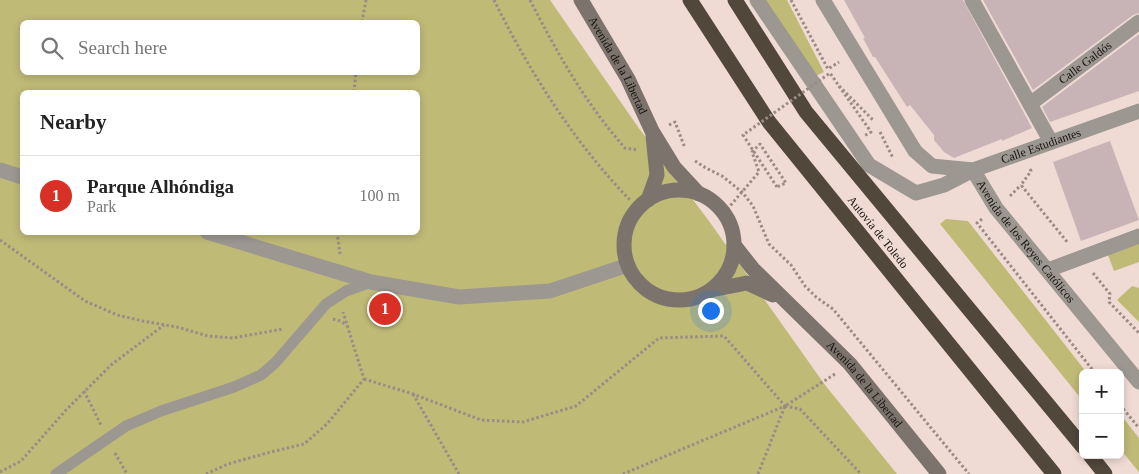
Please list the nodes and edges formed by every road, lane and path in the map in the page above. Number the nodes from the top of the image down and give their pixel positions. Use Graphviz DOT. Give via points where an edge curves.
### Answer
graph roads {
  1 [pos="366,0"];
  2 [pos="494,0"];
  3 [pos="530,0"];
  4 [pos="581,0"];
  5 [pos="690,0"];
  6 [pos="735,0"];
  7 [pos="758,0"];
  8 [pos="791,0"];
  9 [pos="823,0"];
  10 [pos="972,0"];
  11 [pos="362,20"];
  12 [pos="1139,22"];
  13 [pos="855,52"];
  14 [pos="356,75"];
  15 [pos="839,85"];
  16 [pos="354,90"];
  17 [pos="1030,104"];
  18 [pos="1139,111"];
  19 [pos="874,121"];
  20 [pos="878,129"];
  21 [pos="652,131"];
  22 [pos="864,136"];
  23 [pos="1051,142"];
  24 [pos="915,151"];
  25 [pos="687,152"];
  26 [pos="691,156"];
  27 [pos="0,170"];
  28 [pos="972,170"];
  29 [pos="20,176"];
  30 [pos="742,192"];
  31 [pos="699,194"];
  32 [pos="643,204"];
  33 [pos="996,208"];
  34 [pos="724,213"];
  35 [pos="217,235"];
  36 [pos="1139,236"];
  37 [pos="0,240"];
  38 [pos="734,245"];
  39 [pos="628,265"];
  40 [pos="1048,270"];
  41 [pos="371,282"];
  42 [pos="711,290"];
  43 [pos="346,291"];
  44 [pos="784,300"];
  45 [pos="308,324"];
  46 [pos="164,325"];
  47 [pos="850,364"];
  48 [pos="1092,369"];
  49 [pos="364,379"];
  50 [pos="1139,382"];
  51 [pos="413,394"];
  52 [pos="785,406"];
  53 [pos="1124,410"];
  54 [pos="1139,428"];
  55 [pos="1079,442"];
  56 [pos="1093,459"];
  57 [pos="0,472"];
  58 [pos="56,474"];
  59 [pos="206,474"];
  60 [pos="459,474"];
  61 [pos="623,474"];
  62 [pos="758,474"];
  63 [pos="860,474"];
  64 [pos="939,474"];
  65 [pos="969,474"];
  66 [pos="1054,474"];
  67 [pos="1105,474"];
  1 -- 11 [label="path"];
  2 -- 32 [label="path" via="539,83 605,175"];
  3 -- 21 [label="path" via="571,76 606,127 625,148 641,149 639,136"];
  4 -- 21 [label="street, Avenida de la Libertad" via="628,80"];
  5 -- 66 [label="highway, Autovía de Toledo" via="769,122"];
  6 -- 55 [label="highway, Autovía de Toledo" via="806,112"];
  7 -- 28 [label="street, Calle Estudiantes" via="869,165 916,193 944,185"];
  8 -- 13 [label="path" via="828,69"];
  9 -- 13 [label="street, Avenida de los Reyes Católicos"];
  10 -- 17 [label="street"];
  12 -- 17 [label="street, Calle Galdós"];
  13 -- 24 [label="street, Avenida de los Reyes Católicos"];
  14 -- 16 [label="path"];
  15 -- 19 [label="path"];
  17 -- 23 [label="street"];
  18 -- 23 [label="street, Calle Estudiantes"];
  20 -- 24 [label="path" via="894,160"];
  21 -- 25 [label="path" via="675,122"];
  21 -- 31 [label="street, Avenida de la Libertad" via="674,167"];
  21 -- 32 [label="street, Avenida de la Libertad" via="657,175"];
  22 -- 30 [label="path, bridge" via="870,132 830,74 744,135 748,143 753,150 777,187 786,183 760,144 756,148 752,152 759,172"];
  23 -- 28 [label="street, Calle Estudiantes"];
  24 -- 28 [label="street, Avenida de los Reyes Católicos" via="932,166"];
  26 -- 30 [label="path"];
  27 -- 29 [label="street"];
  28 -- 33 [label="street, Avenida de los Reyes Católicos"];
  30 -- 34 [label="path"];
  30 -- 65 [label="path" via="753,206 770,244 792,265 805,286 833,309"];
  31 -- 32 [label="street" via="682,190 664,192"];
  31 -- 34 [label="street"];
  32 -- 39 [label="street" via="626,229 624,247"];
  33 -- 40 [label="street, Avenida de los Reyes Católicos"];
  33 -- 48 [label="path" via="977,222"];
  34 -- 38 [label="street" via="732,228"];
  35 -- 41 [label="street"];
  36 -- 40 [label="street"];
  37 -- 46 [label="path" via="85,301 117,315"];
  38 -- 42 [label="street" via="732,262"];
  38 -- 44 [label="street, Avenida de la Libertad"];
  39 -- 41 [label="street" via="550,290 459,297"];
  39 -- 42 [label="street" via="636,280 663,298 696,298"];
  40 -- 50 [label="street, Avenida de los Reyes Católicos"];
  41 -- 43 [label="lane"];
  42 -- 44 [label="street, Avenida de la Libertad" via="748,283"];
  43 -- 45 [label="lane" via="326,304"];
  43 -- 49 [label="path" via="343,314"];
  44 -- 47 [label="street, Avenida de la Libertad"];
  45 -- 46 [label="path" via="233,338 208,336"];
  45 -- 58 [label="lane" via="261,376 161,410 126,426"];
  46 -- 57 [label="path" via="111,365 21,461"];
  47 -- 52 [label="path"];
  47 -- 64 [label="street, Avenida de la Libertad"];
  49 -- 51 [label="path"];
  49 -- 59 [label="path" via="327,424 304,444 228,464"];
  51 -- 52 [label="path" via="481,420 523,422 576,406 659,338 724,336"];
  51 -- 60 [label="path"];
  52 -- 61 [label="path"];
  52 -- 62 [label="path"];
  52 -- 63 [label="path" via="800,409"];
  53 -- 54 [label="path"];
  56 -- 67 [label="highway"];
}
